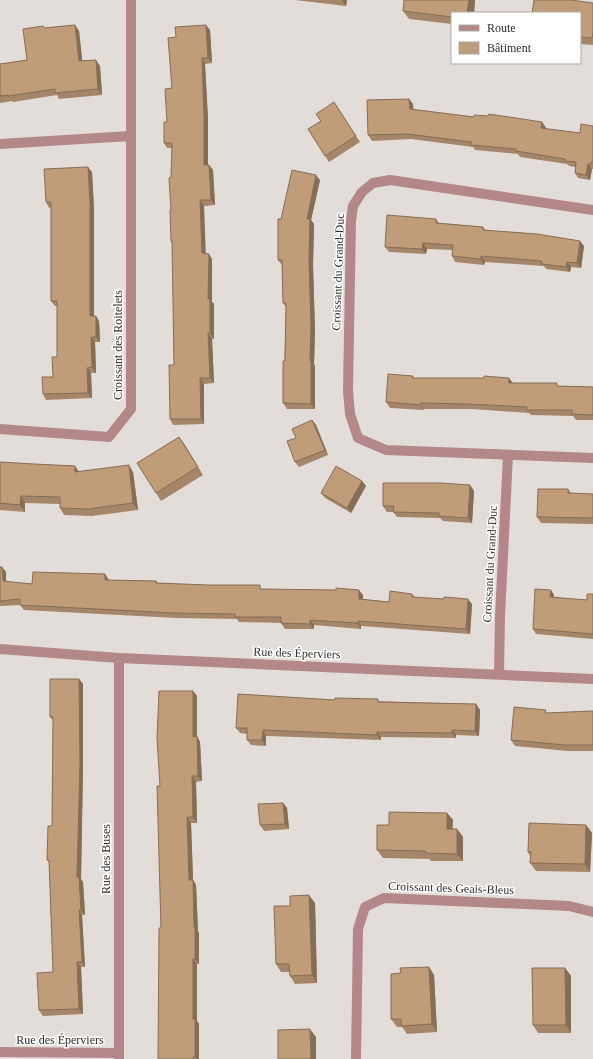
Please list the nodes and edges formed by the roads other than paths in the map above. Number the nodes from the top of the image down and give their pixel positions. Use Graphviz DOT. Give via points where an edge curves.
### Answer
graph roads {
  1 [pos="131,0"];
  2 [pos="130,136"];
  3 [pos="0,144"];
  4 [pos="593,210"];
  5 [pos="0,429"];
  6 [pos="508,455"];
  7 [pos="593,458"];
  8 [pos="0,649"];
  9 [pos="119,658"];
  10 [pos="499,674"];
  11 [pos="593,679"];
  12 [pos="593,912"];
  13 [pos="0,1052"];
  14 [pos="119,1056"];
  15 [pos="356,1059"];
  1 -- 2 [label="street, Croissant des Roitelets"];
  2 -- 3 [label="street"];
  2 -- 5 [label="street, Croissant des Roitelets" via="131,409 109,437"];
  4 -- 6 [label="street, Croissant du Grand-Duc" via="390,180 373,183 362,192 353,206 348,390 350,414 358,438 386,450"];
  6 -- 7 [label="street, Croissant du Grand-Duc"];
  6 -- 10 [label="street, Croissant du Grand-Duc"];
  8 -- 9 [label="street, Rue des Éperviers"];
  9 -- 10 [label="street, Rue des Éperviers"];
  9 -- 14 [label="street, Rue des Buses"];
  10 -- 11 [label="street, Rue des Éperviers"];
  12 -- 15 [label="street, Croissant des Geais-Bleus" via="569,906 384,898 365,908 358,929"];
  13 -- 14 [label="street, Rue des Éperviers"];
}
